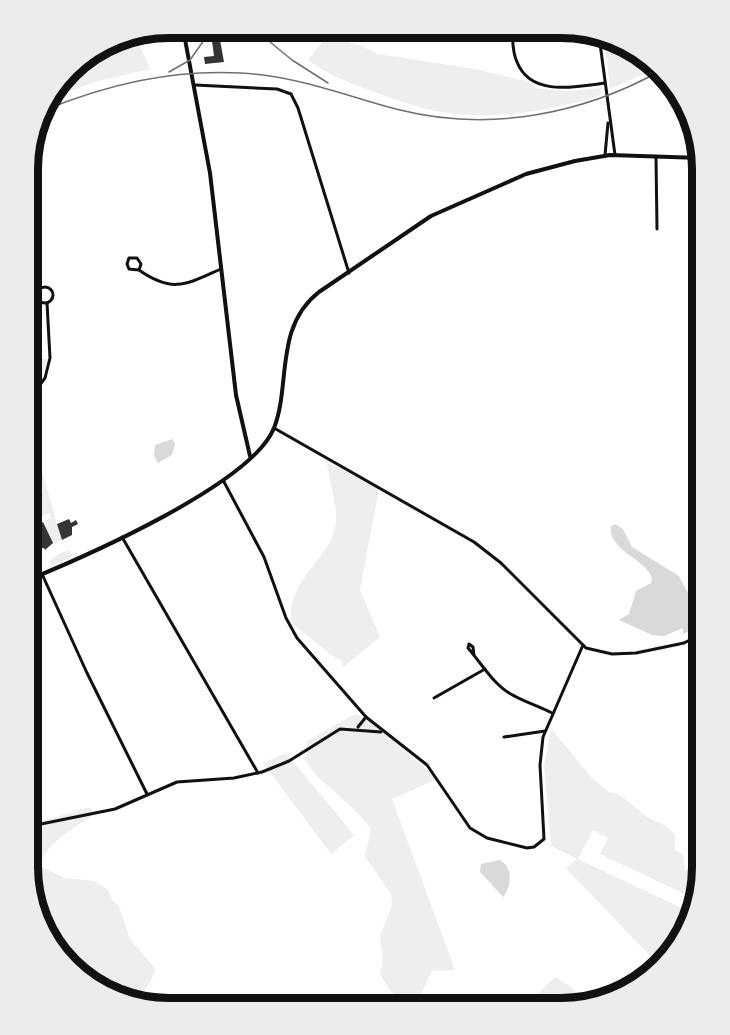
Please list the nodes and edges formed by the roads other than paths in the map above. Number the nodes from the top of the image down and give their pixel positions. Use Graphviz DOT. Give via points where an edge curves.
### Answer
graph roads {
  1 [pos="185,38"];
  2 [pos="349,38"];
  3 [pos="372,38"];
  4 [pos="512,38"];
  5 [pos="600,43"];
  6 [pos="605,83"];
  7 [pos="195,85"];
  8 [pos="609,118"];
  9 [pos="615,155"];
  10 [pos="605,156"];
  11 [pos="656,157"];
  12 [pos="692,158"];
  13 [pos="657,229"];
  14 [pos="221,269"];
  15 [pos="140,270"];
  16 [pos="349,273"];
  17 [pos="38,290"];
  18 [pos="38,299"];
  19 [pos="46,303"];
  20 [pos="38,387"];
  21 [pos="274,428"];
  22 [pos="250,457"];
  23 [pos="223,480"];
  24 [pos="122,537"];
  25 [pos="42,574"];
  26 [pos="38,576"];
  27 [pos="692,639"];
  28 [pos="583,645"];
  29 [pos="474,655"];
  30 [pos="485,669"];
  31 [pos="434,698"];
  32 [pos="552,713"];
  33 [pos="366,717"];
  34 [pos="357,728"];
  35 [pos="545,730"];
  36 [pos="383,732"];
  37 [pos="504,737"];
  38 [pos="258,773"];
  39 [pos="147,794"];
  40 [pos="38,825"];
  1 -- 7 [label="main road"];
  2 -- 3 [label="street"];
  4 -- 6 [label="street" via="516,62 533,82 561,87"];
  5 -- 6 [label="street"];
  6 -- 8 [label="street"];
  7 -- 14 [label="main road"];
  7 -- 16 [label="street" via="287,92 298,108"];
  8 -- 9 [label="street"];
  8 -- 10 [label="street"];
  9 -- 10 [label="main road"];
  9 -- 11 [label="main road"];
  10 -- 16 [label="main road" via="526,174 448,207"];
  11 -- 12 [label="main road"];
  11 -- 13 [label="street"];
  14 -- 15 [label="street" via="181,286 157,281"];
  14 -- 22 [label="main road" via="236,394"];
  15 -- 15 [label="street" via="140,260 129,258 129,269"];
  16 -- 21 [label="main road" via="315,295 299,317 287,350"];
  17 -- 19 [label="street" via="43,287 53,293 53,299"];
  18 -- 19 [label="street"];
  19 -- 20 [label="street" via="50,358 45,378"];
  21 -- 22 [label="main road"];
  21 -- 28 [label="street" via="482,548"];
  22 -- 23 [label="main road"];
  23 -- 24 [label="main road"];
  23 -- 33 [label="street" via="264,557 291,630"];
  24 -- 25 [label="main road"];
  24 -- 38 [label="street"];
  25 -- 26 [label="main road"];
  25 -- 39 [label="street"];
  27 -- 28 [label="street" via="636,653 603,653"];
  28 -- 32 [label="street"];
  29 -- 30 [label="street"];
  30 -- 31 [label="street"];
  30 -- 32 [label="street" via="508,693"];
  32 -- 35 [label="street"];
  33 -- 34 [label="street"];
  33 -- 36 [label="street"];
  34 -- 36 [label="street"];
  34 -- 38 [label="street" via="337,730 289,761"];
  35 -- 36 [label="street" via="540,757 544,839 527,848 474,831 427,765"];
  35 -- 37 [label="street"];
  38 -- 39 [label="street" via="181,781"];
  39 -- 40 [label="street" via="114,809"];
}
